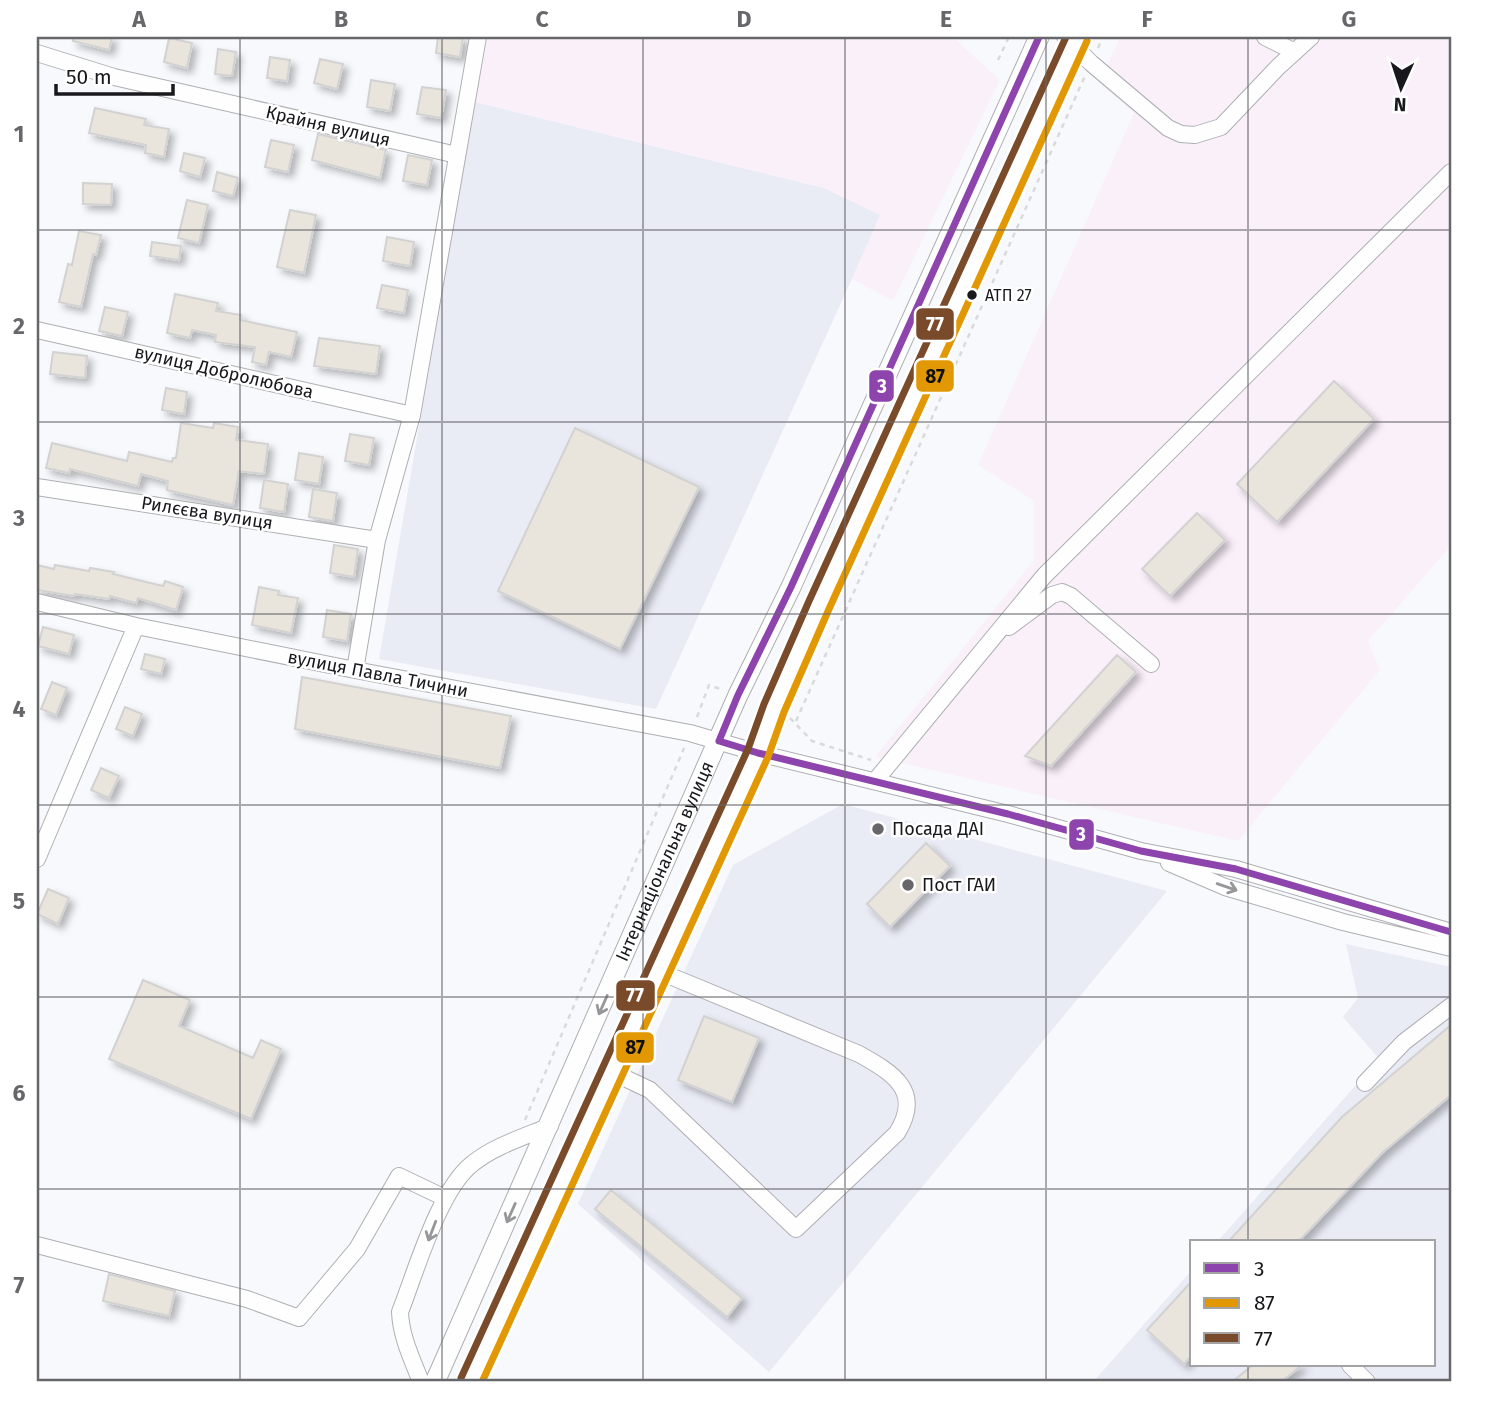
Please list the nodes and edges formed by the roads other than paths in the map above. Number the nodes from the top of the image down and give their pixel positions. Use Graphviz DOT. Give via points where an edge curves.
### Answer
graph roads {
  1 [pos="478,37"];
  2 [pos="1039,37"];
  3 [pos="1265,37"];
  4 [pos="1311,37"];
  5 [pos="1076,39"];
  6 [pos="1295,52"];
  7 [pos="37,53"];
  8 [pos="457,155"];
  9 [pos="1451,172"];
  10 [pos="37,330"];
  11 [pos="412,415"];
  12 [pos="37,487"];
  13 [pos="377,540"];
  14 [pos="37,602"];
  15 [pos="136,626"];
  16 [pos="984,646"];
  17 [pos="1151,664"];
  18 [pos="355,670"];
  19 [pos="719,741"];
  20 [pos="758,754"];
  21 [pos="875,781"];
  22 [pos="1141,851"];
  23 [pos="37,859"];
  24 [pos="1449,927"];
  25 [pos="1451,948"];
  26 [pos="658,971"];
  27 [pos="1451,1006"];
  28 [pos="612,1072"];
  29 [pos="1365,1083"];
  30 [pos="550,1126"];
  31 [pos="445,1198"];
  32 [pos="37,1245"];
  33 [pos="1351,1366"];
  34 [pos="421,1382"];
  35 [pos="435,1382"];
  36 [pos="471,1382"];
  37 [pos="1367,1382"];
  1 -- 8 [label="street"];
  2 -- 19 [label="main road, Інтернаціональна вулиця"];
  3 -- 6 [label="street"];
  4 -- 6 [label="street"];
  5 -- 6 [label="street" via="1091,63 1168,128 1195,135 1221,127"];
  5 -- 20 [label="main road, Інтернаціональна вулиця" via="774,708"];
  7 -- 8 [label="street, Крайня вулиця" via="114,77"];
  8 -- 11 [label="street"];
  9 -- 16 [label="street" via="1044,576"];
  10 -- 11 [label="street, вулиця Добролюбова"];
  11 -- 13 [label="street"];
  12 -- 13 [label="street, Рилєєва вулиця"];
  13 -- 18 [label="street"];
  14 -- 15 [label="street, вулиця Павла Тичини"];
  15 -- 18 [label="street, вулиця Павла Тичини"];
  15 -- 23 [label="street"];
  16 -- 17 [label="street" via="1062,592"];
  16 -- 21 [label="street"];
  18 -- 19 [label="street, вулиця Павла Тичини"];
  19 -- 20 [label="street, вулиця Павла Тичини"];
  19 -- 30 [label="main road, Інтернаціональна вулиця, one-way"];
  20 -- 21 [label="street, вулиця Павла Тичини"];
  20 -- 26 [label="main road, Інтернаціональна вулиця"];
  21 -- 22 [label="street, вулиця Павла Тичини"];
  22 -- 24 [label="street" via="1236,869"];
  22 -- 25 [label="street, one-way" via="1225,887"];
  26 -- 28 [label="main road, Інтернаціональна вулиця"];
  26 -- 28 [label="street" via="859,1054 890,1072 907,1101 903,1124 796,1229 650,1090"];
  27 -- 29 [label="street" via="1403,1037"];
  28 -- 36 [label="main road, Інтернаціональна вулиця"];
  30 -- 31 [label="street" via="484,1155 460,1175"];
  30 -- 35 [label="main road, Інтернаціональна вулиця, one-way"];
  31 -- 32 [label="street" via="398,1176 357,1249 299,1318 247,1298"];
  31 -- 34 [label="street, one-way" via="400,1312 400,1325"];
  33 -- 37 [label="street"];
}
